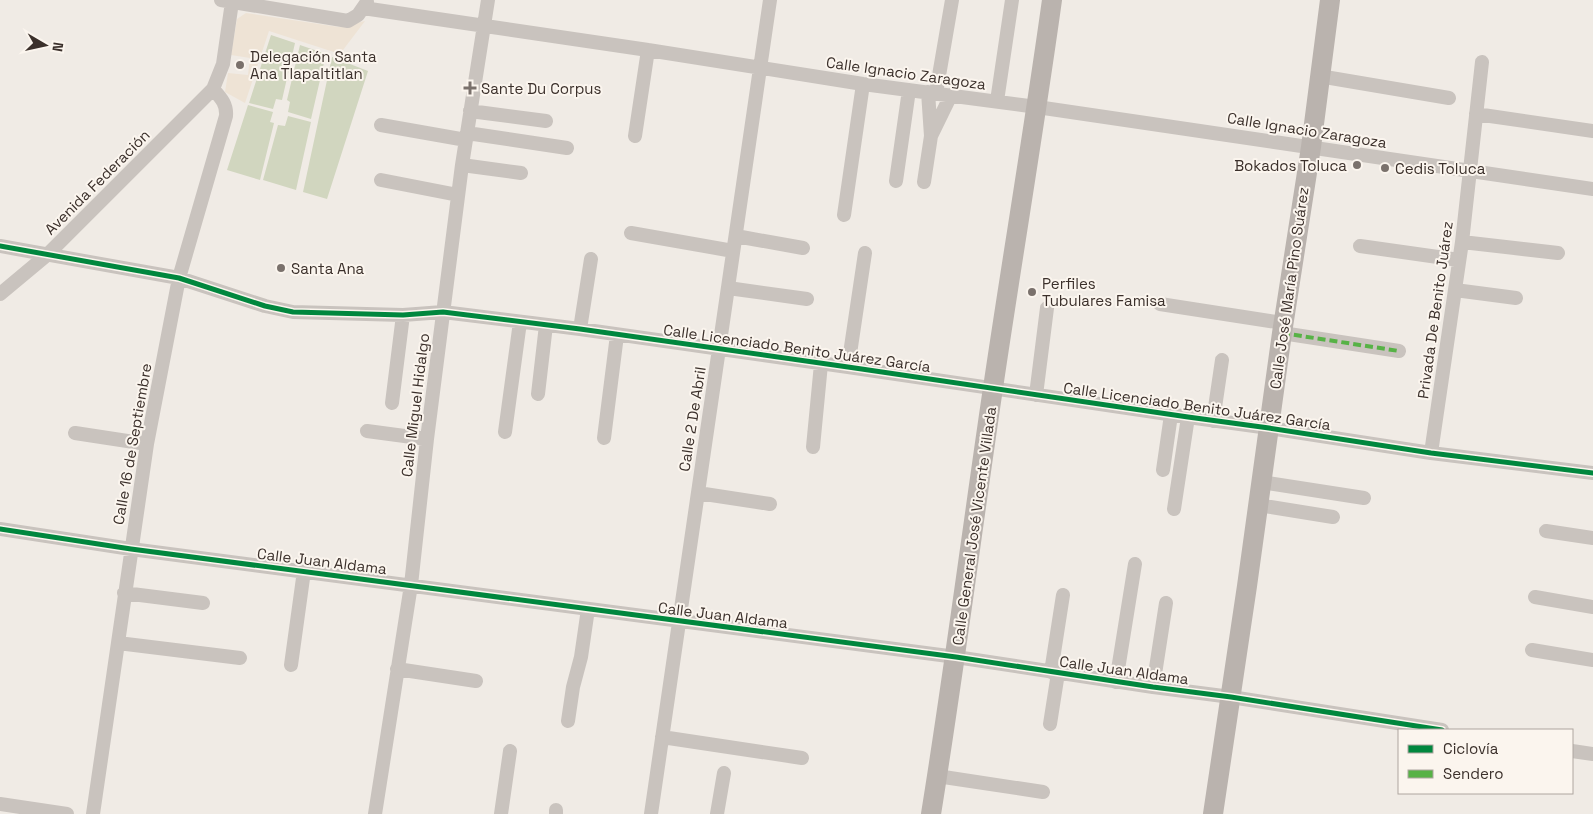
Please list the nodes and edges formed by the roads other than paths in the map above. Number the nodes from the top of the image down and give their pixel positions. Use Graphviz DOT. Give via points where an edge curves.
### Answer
graph roads {
  1 [pos="488,0"];
  2 [pos="770,0"];
  3 [pos="952,0"];
  4 [pos="1012,0"];
  5 [pos="1052,0"];
  6 [pos="1330,0"];
  7 [pos="227,1"];
  8 [pos="366,4"];
  9 [pos="484,26"];
  10 [pos="648,50"];
  11 [pos="1482,62"];
  12 [pos="760,68"];
  13 [pos="1319,76"];
  14 [pos="863,84"];
  15 [pos="213,89"];
  16 [pos="909,90"];
  17 [pos="932,93"];
  18 [pos="951,95"];
  19 [pos="1449,98"];
  20 [pos="997,101"];
  21 [pos="1038,107"];
  22 [pos="470,111"];
  23 [pos="1476,114"];
  24 [pos="546,121"];
  25 [pos="381,125"];
  26 [pos="1593,131"];
  27 [pos="466,136"];
  28 [pos="635,136"];
  29 [pos="931,136"];
  30 [pos="1310,147"];
  31 [pos="566,148"];
  32 [pos="462,165"];
  33 [pos="1470,172"];
  34 [pos="521,173"];
  35 [pos="382,180"];
  36 [pos="896,181"];
  37 [pos="924,182"];
  38 [pos="1593,189"];
  39 [pos="458,195"];
  40 [pos="844,215"];
  41 [pos="631,233"];
  42 [pos="736,236"];
  43 [pos="1462,242"];
  44 [pos="0,246"];
  45 [pos="1360,246"];
  46 [pos="803,248"];
  47 [pos="733,250"];
  48 [pos="865,253"];
  49 [pos="1558,253"];
  50 [pos="48,254"];
  51 [pos="591,259"];
  52 [pos="1459,260"];
  53 [pos="179,278"];
  54 [pos="728,288"];
  55 [pos="1455,290"];
  56 [pos="0,294"];
  57 [pos="1516,298"];
  58 [pos="807,299"];
  59 [pos="1160,304"];
  60 [pos="1047,308"];
  61 [pos="443,312"];
  62 [pos="403,315"];
  63 [pos="520,322"];
  64 [pos="546,325"];
  65 [pos="1283,328"];
  66 [pos="580,330"];
  67 [pos="617,335"];
  68 [pos="719,350"];
  69 [pos="1399,351"];
  70 [pos="1222,360"];
  71 [pos="821,364"];
  72 [pos="848,368"];
  73 [pos="993,388"];
  74 [pos="538,394"];
  75 [pos="1036,395"];
  76 [pos="392,403"];
  77 [pos="1171,415"];
  78 [pos="1188,417"];
  79 [pos="1213,421"];
  80 [pos="1269,428"];
  81 [pos="367,431"];
  82 [pos="505,432"];
  83 [pos="75,433"];
  84 [pos="604,438"];
  85 [pos="427,439"];
  86 [pos="147,444"];
  87 [pos="813,447"];
  88 [pos="1431,453"];
  89 [pos="1163,470"];
  90 [pos="1593,473"];
  91 [pos="1261,482"];
  92 [pos="698,493"];
  93 [pos="1364,498"];
  94 [pos="770,504"];
  95 [pos="1258,505"];
  96 [pos="1174,508"];
  97 [pos="1333,517"];
  98 [pos="0,529"];
  99 [pos="1546,531"];
  100 [pos="1593,538"];
  101 [pos="130,549"];
  102 [pos="1134,564"];
  103 [pos="304,571"];
  104 [pos="410,585"];
  105 [pos="124,593"];
  106 [pos="1063,594"];
  107 [pos="1535,597"];
  108 [pos="203,603"];
  109 [pos="1166,603"];
  110 [pos="1593,606"];
  111 [pos="588,609"];
  112 [pos="678,622"];
  113 [pos="118,642"];
  114 [pos="1532,650"];
  115 [pos="956,657"];
  116 [pos="240,658"];
  117 [pos="1593,660"];
  118 [pos="291,664"];
  119 [pos="397,670"];
  120 [pos="1055,672"];
  121 [pos="476,681"];
  122 [pos="1116,682"];
  123 [pos="1153,687"];
  124 [pos="1231,697"];
  125 [pos="568,721"];
  126 [pos="1050,724"];
  127 [pos="1436,729"];
  128 [pos="662,737"];
  129 [pos="510,751"];
  130 [pos="1573,751"];
  131 [pos="1593,754"];
  132 [pos="802,758"];
  133 [pos="724,773"];
  134 [pos="937,776"];
  135 [pos="1043,792"];
  136 [pos="0,804"];
  137 [pos="67,814"];
  138 [pos="93,814"];
  139 [pos="375,814"];
  140 [pos="501,814"];
  141 [pos="651,814"];
  142 [pos="717,814"];
  143 [pos="932,814"];
  144 [pos="1213,814"];
  1 -- 9 [label="street, Calle Miguel Hidalgo"];
  2 -- 12 [label="street, Calle 2 De Abril"];
  3 -- 17 [label="street"];
  4 -- 20 [label="street"];
  5 -- 21 [label="main road, Calle General José Vicente Villada"];
  6 -- 13 [label="main road, Calle José María Pino Suárez"];
  7 -- 8 [label="street, Calle Ignacio Zaragoza" via="348,21"];
  7 -- 15 [label="street" via="223,64"];
  8 -- 9 [label="street, Calle Ignacio Zaragoza"];
  9 -- 10 [label="street, Calle Ignacio Zaragoza"];
  9 -- 22 [label="street, Calle Miguel Hidalgo"];
  10 -- 12 [label="street, Calle Ignacio Zaragoza"];
  10 -- 28 [label="street"];
  11 -- 23 [label="street, Privada De Benito Juárez"];
  12 -- 14 [label="street, Calle Ignacio Zaragoza"];
  12 -- 42 [label="street, Calle 2 De Abril"];
  13 -- 19 [label="street"];
  13 -- 30 [label="main road, Calle José María Pino Suárez"];
  14 -- 16 [label="street, Calle Ignacio Zaragoza"];
  14 -- 40 [label="street"];
  15 -- 50 [label="street, Avenida Federación"];
  15 -- 53 [label="street, Calle 16 de Septiembre" via="225,103 226,116"];
  16 -- 17 [label="street, Calle Ignacio Zaragoza"];
  16 -- 36 [label="street"];
  17 -- 18 [label="street, Calle Ignacio Zaragoza"];
  17 -- 29 [label="street"];
  18 -- 20 [label="street, Calle Ignacio Zaragoza"];
  18 -- 29 [label="street"];
  20 -- 21 [label="street, Calle Ignacio Zaragoza"];
  21 -- 30 [label="street, Calle Ignacio Zaragoza"];
  21 -- 73 [label="main road, Calle General José Vicente Villada"];
  22 -- 24 [label="street"];
  22 -- 27 [label="street, Calle Miguel Hidalgo"];
  23 -- 26 [label="street"];
  23 -- 33 [label="street, Privada De Benito Juárez"];
  25 -- 27 [label="street"];
  27 -- 31 [label="street"];
  27 -- 32 [label="street, Calle Miguel Hidalgo"];
  29 -- 37 [label="street"];
  30 -- 33 [label="street, Calle Ignacio Zaragoza"];
  30 -- 65 [label="main road, Calle José María Pino Suárez"];
  32 -- 34 [label="street"];
  32 -- 39 [label="street, Calle Miguel Hidalgo"];
  33 -- 38 [label="street, Calle Ignacio Zaragoza"];
  33 -- 43 [label="street, Privada De Benito Juárez"];
  35 -- 39 [label="street"];
  39 -- 61 [label="street, Calle Miguel Hidalgo"];
  41 -- 47 [label="street"];
  42 -- 46 [label="street"];
  42 -- 47 [label="street, Calle 2 De Abril"];
  43 -- 49 [label="street"];
  43 -- 52 [label="street, Privada De Benito Juárez"];
  44 -- 50 [label="street, Calle Licenciado Benito Juárez García"];
  45 -- 52 [label="street"];
  47 -- 54 [label="street, Calle 2 De Abril"];
  48 -- 72 [label="street"];
  50 -- 53 [label="street, Calle Licenciado Benito Juárez García"];
  50 -- 56 [label="street, Avenida Federación"];
  51 -- 66 [label="street"];
  52 -- 55 [label="street, Privada De Benito Juárez"];
  53 -- 62 [label="street, Calle Licenciado Benito Juárez García" via="293,312"];
  53 -- 86 [label="street, Calle 16 de Septiembre"];
  54 -- 58 [label="street"];
  54 -- 68 [label="street, Calle 2 De Abril"];
  55 -- 57 [label="street"];
  55 -- 88 [label="street, Privada De Benito Juárez"];
  59 -- 65 [label="street"];
  60 -- 75 [label="street"];
  61 -- 62 [label="street, Calle Licenciado Benito Juárez García"];
  61 -- 63 [label="street, Calle Licenciado Benito Juárez García"];
  61 -- 85 [label="street, Calle Miguel Hidalgo"];
  62 -- 76 [label="street"];
  63 -- 64 [label="street, Calle Licenciado Benito Juárez García"];
  63 -- 82 [label="street"];
  64 -- 66 [label="street, Calle Licenciado Benito Juárez García"];
  64 -- 74 [label="street"];
  65 -- 69 [label="street"];
  65 -- 80 [label="main road, Calle José María Pino Suárez"];
  66 -- 67 [label="street, Calle Licenciado Benito Juárez García"];
  67 -- 68 [label="street, Calle Licenciado Benito Juárez García"];
  67 -- 84 [label="street"];
  68 -- 71 [label="street, Calle Licenciado Benito Juárez García"];
  68 -- 92 [label="street, Calle 2 De Abril"];
  70 -- 79 [label="street"];
  71 -- 72 [label="street, Calle Licenciado Benito Juárez García"];
  71 -- 87 [label="street"];
  72 -- 73 [label="street, Calle Licenciado Benito Juárez García"];
  73 -- 75 [label="street, Calle Licenciado Benito Juárez García"];
  73 -- 115 [label="main road, Calle General José Vicente Villada"];
  75 -- 77 [label="street, Calle Licenciado Benito Juárez García"];
  77 -- 78 [label="street, Calle Licenciado Benito Juárez García"];
  77 -- 89 [label="street"];
  78 -- 79 [label="street, Calle Licenciado Benito Juárez García"];
  78 -- 96 [label="street"];
  79 -- 80 [label="street, Calle Licenciado Benito Juárez García"];
  80 -- 88 [label="street, Calle Licenciado Benito Juárez García"];
  80 -- 91 [label="main road, Calle José María Pino Suárez"];
  81 -- 85 [label="street"];
  83 -- 86 [label="street"];
  85 -- 104 [label="street, Calle Miguel Hidalgo"];
  86 -- 101 [label="street, Calle 16 de Septiembre"];
  88 -- 90 [label="street, Calle Licenciado Benito Juárez García"];
  91 -- 93 [label="street"];
  91 -- 95 [label="main road, Calle José María Pino Suárez"];
  92 -- 94 [label="street"];
  92 -- 112 [label="street, Calle 2 De Abril"];
  95 -- 97 [label="street"];
  95 -- 124 [label="main road, Calle José María Pino Suárez"];
  98 -- 101 [label="street, Calle Juan Aldama"];
  99 -- 100 [label="street"];
  101 -- 103 [label="street, Calle Juan Aldama"];
  101 -- 105 [label="street, Calle 16 de Septiembre"];
  102 -- 122 [label="street"];
  103 -- 104 [label="street, Calle Juan Aldama"];
  103 -- 118 [label="street"];
  104 -- 111 [label="street, Calle Juan Aldama"];
  104 -- 119 [label="street, Calle Miguel Hidalgo"];
  105 -- 108 [label="street"];
  105 -- 113 [label="street, Calle 16 de Septiembre"];
  106 -- 120 [label="street"];
  107 -- 110 [label="street"];
  109 -- 123 [label="street"];
  111 -- 112 [label="street, Calle Juan Aldama"];
  111 -- 125 [label="street"];
  112 -- 115 [label="street, Calle Juan Aldama"];
  112 -- 128 [label="street, Calle 2 De Abril"];
  113 -- 116 [label="street"];
  113 -- 138 [label="street, Calle 16 de Septiembre"];
  114 -- 117 [label="street"];
  115 -- 120 [label="street, Calle Juan Aldama"];
  115 -- 134 [label="main road, Calle General José Vicente Villada"];
  119 -- 121 [label="street"];
  119 -- 139 [label="street, Calle Miguel Hidalgo"];
  120 -- 122 [label="street, Calle Juan Aldama"];
  120 -- 126 [label="street"];
  122 -- 123 [label="street, Calle Juan Aldama"];
  123 -- 124 [label="street, Calle Juan Aldama"];
  124 -- 127 [label="street, Calle Juan Aldama"];
  124 -- 144 [label="main road, Calle José María Pino Suárez"];
  128 -- 132 [label="street"];
  128 -- 141 [label="street, Calle 2 De Abril"];
  129 -- 140 [label="street"];
  130 -- 131 [label="street"];
  133 -- 142 [label="street"];
  134 -- 135 [label="street"];
  134 -- 143 [label="main road, Calle General José Vicente Villada"];
  136 -- 137 [label="street"];
}
